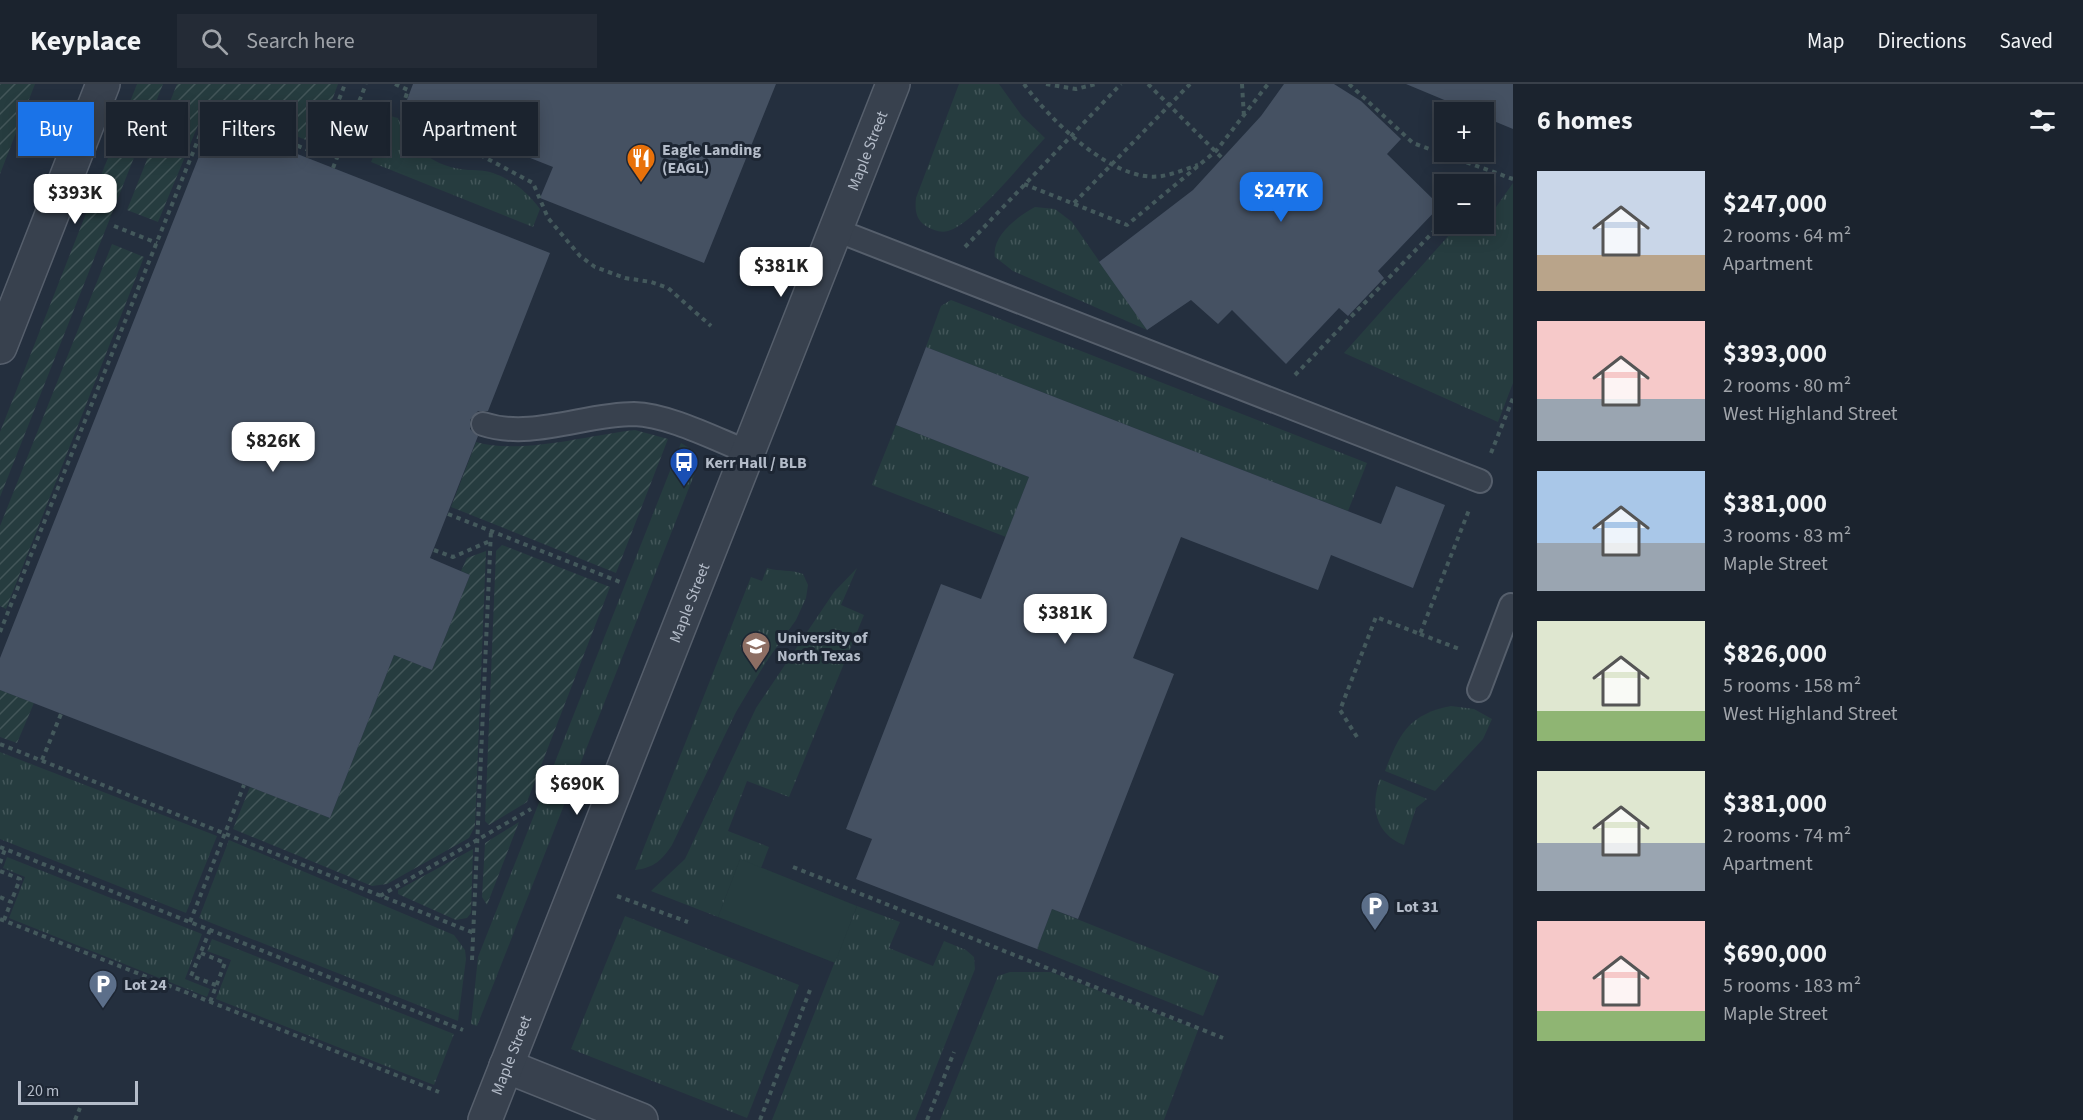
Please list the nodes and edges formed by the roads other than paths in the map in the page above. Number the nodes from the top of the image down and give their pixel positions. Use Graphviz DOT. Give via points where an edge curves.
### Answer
graph roads {
  1 [pos="103,84"];
  2 [pos="893,84"];
  3 [pos="836,230"];
  4 [pos="0,346"];
  5 [pos="483,424"];
  6 [pos="748,452"];
  7 [pos="1480,481"];
  8 [pos="1511,605"];
  9 [pos="1479,690"];
  10 [pos="506,1066"];
  11 [pos="485,1120"];
  12 [pos="641,1120"];
  1 -- 4 [label="street"];
  2 -- 3 [label="street, Maple Street"];
  3 -- 6 [label="street, Maple Street"];
  3 -- 7 [label="lane"];
  5 -- 6 [label="lane" via="513,429 633,414 655,417"];
  6 -- 10 [label="street, Maple Street"];
  8 -- 9 [label="lane"];
  10 -- 11 [label="street, Maple Street"];
  10 -- 12 [label="street"];
}
